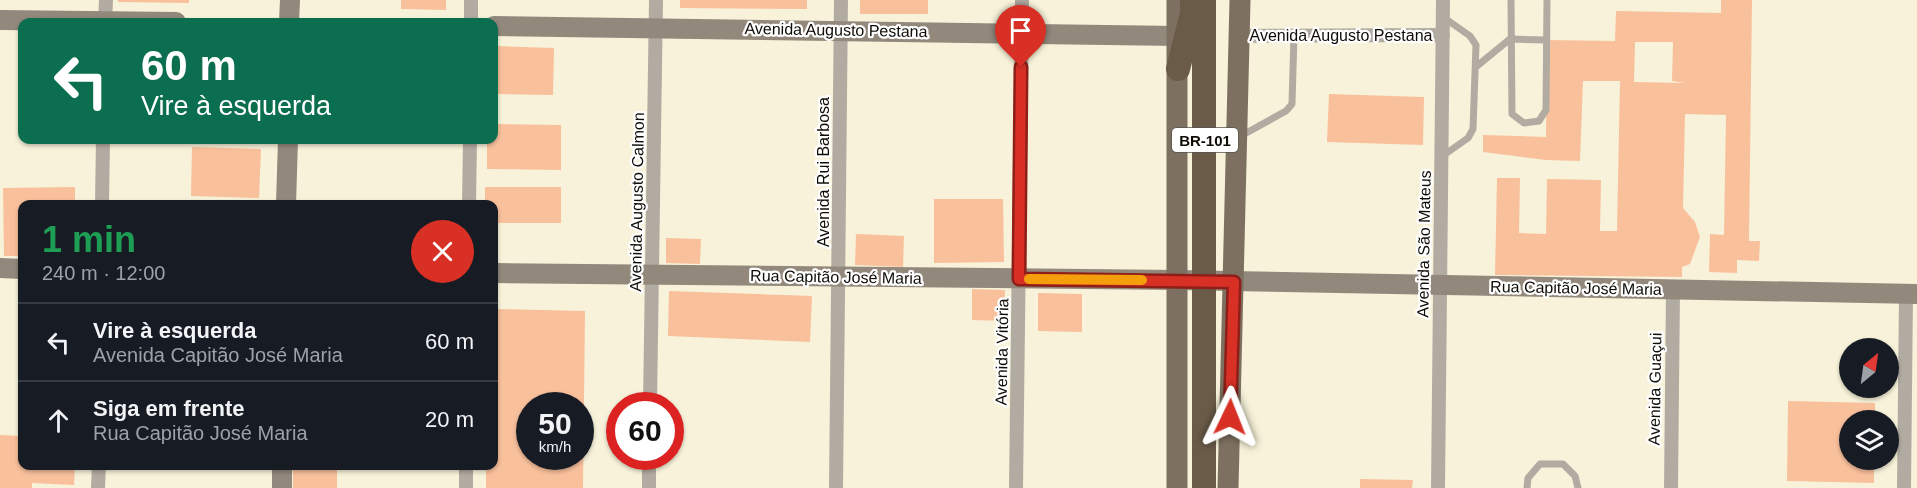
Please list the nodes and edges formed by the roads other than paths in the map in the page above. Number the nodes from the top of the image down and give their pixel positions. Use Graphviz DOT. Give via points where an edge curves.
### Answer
graph roads {
  1 [pos="106,0"];
  2 [pos="290,0"];
  3 [pos="471,0"];
  4 [pos="656,0"];
  5 [pos="841,0"];
  6 [pos="1022,0"];
  7 [pos="1177,0"];
  8 [pos="1192,0"];
  9 [pos="1204,0"];
  10 [pos="1240,0"];
  11 [pos="1443,0"];
  12 [pos="1511,0"];
  13 [pos="1547,0"];
  14 [pos="1443,17"];
  15 [pos="105,18"];
  16 [pos="290,18"];
  17 [pos="471,18"];
  18 [pos="0,20"];
  19 [pos="18,20"];
  20 [pos="498,26"];
  21 [pos="656,28"];
  22 [pos="841,30"];
  23 [pos="1022,33"];
  24 [pos="1294,35"];
  25 [pos="1443,35"];
  26 [pos="1178,36"];
  27 [pos="1239,36"];
  28 [pos="1510,39"];
  29 [pos="1546,40"];
  30 [pos="1477,66"];
  31 [pos="1178,69"];
  32 [pos="1237,138"];
  33 [pos="104,144"];
  34 [pos="288,144"];
  35 [pos="470,144"];
  36 [pos="1442,157"];
  37 [pos="102,200"];
  38 [pos="286,200"];
  39 [pos="469,200"];
  40 [pos="0,268"];
  41 [pos="18,269"];
  42 [pos="498,273"];
  43 [pos="652,275"];
  44 [pos="839,277"];
  45 [pos="1019,279"];
  46 [pos="1178,280"];
  47 [pos="1205,281"];
  48 [pos="1234,282"];
  49 [pos="1440,285"];
  50 [pos="1673,290"];
  51 [pos="1912,294"];
  52 [pos="650,392"];
  53 [pos="99,470"];
  54 [pos="282,470"];
  55 [pos="466,470"];
  56 [pos="650,470"];
  57 [pos="98,488"];
  58 [pos="282,488"];
  59 [pos="466,488"];
  60 [pos="649,488"];
  61 [pos="836,488"];
  62 [pos="1017,488"];
  63 [pos="1177,488"];
  64 [pos="1204,488"];
  65 [pos="1228,488"];
  66 [pos="1438,488"];
  67 [pos="1527,488"];
  68 [pos="1578,488"];
  69 [pos="1671,488"];
  70 [pos="1904,488"];
  1 -- 15 [label="street"];
  2 -- 16 [label="main road"];
  3 -- 17 [label="street"];
  4 -- 21 [label="street, Avenida Augusto Calmon"];
  5 -- 22 [label="street, Avenida Rui Barbosa"];
  6 -- 23 [label="street, Avenida Vitória"];
  7 -- 26 [label="main road"];
  8 -- 31 [label="highway"];
  9 -- 47 [label="highway, BR-101"];
  10 -- 27 [label="main road"];
  11 -- 14 [label="street, Avenida São Mateus"];
  12 -- 28 [label="lane"];
  13 -- 29 [label="lane"];
  14 -- 25 [label="street, Avenida São Mateus"];
  14 -- 30 [label="lane" via="1470,36 1476,45"];
  18 -- 19 [label="main road"];
  20 -- 21 [label="main road, Avenida Augusto Pestana"];
  21 -- 22 [label="main road, Avenida Augusto Pestana"];
  21 -- 43 [label="street, Avenida Augusto Calmon"];
  22 -- 23 [label="main road, Avenida Augusto Pestana"];
  22 -- 44 [label="street, Avenida Rui Barbosa"];
  23 -- 26 [label="main road, Avenida Augusto Pestana"];
  23 -- 45 [label="street, Avenida Vitória"];
  24 -- 25 [label="street, Avenida Augusto Pestana"];
  24 -- 27 [label="street, Avenida Augusto Pestana"];
  24 -- 32 [label="lane" via="1292,104"];
  25 -- 36 [label="street, Avenida São Mateus"];
  26 -- 31 [label="main road"];
  27 -- 32 [label="main road"];
  28 -- 29 [label="lane"];
  28 -- 29 [label="lane" via="1512,114 1524,123 1539,121 1546,110"];
  28 -- 30 [label="lane"];
  30 -- 36 [label="lane" via="1473,129 1468,138"];
  31 -- 46 [label="main road"];
  32 -- 48 [label="main road"];
  33 -- 37 [label="street"];
  34 -- 38 [label="main road"];
  35 -- 39 [label="street"];
  36 -- 49 [label="street, Avenida São Mateus"];
  40 -- 41 [label="main road"];
  42 -- 43 [label="main road, Rua Capitão José Maria"];
  43 -- 44 [label="main road, Rua Capitão José Maria"];
  43 -- 52 [label="street, Avenida Augusto Calmon"];
  44 -- 45 [label="main road, Rua Capitão José Maria"];
  44 -- 61 [label="street, Avenida Rui Barbosa"];
  45 -- 46 [label="main road, Rua Capitão José Maria"];
  45 -- 62 [label="street, Avenida Vitória"];
  46 -- 47 [label="main road, Rua Capitão José Maria"];
  46 -- 63 [label="main road"];
  47 -- 48 [label="main road, Rua Capitão José Maria"];
  47 -- 64 [label="highway, BR-101"];
  48 -- 49 [label="main road, Rua Capitão José Maria"];
  48 -- 65 [label="main road"];
  49 -- 50 [label="main road, Rua Capitão José Maria"];
  49 -- 66 [label="street, Avenida São Mateus"];
  50 -- 51 [label="main road, Rua Capitão José Maria"];
  50 -- 69 [label="street, Avenida Guaçui"];
  51 -- 70 [label="street"];
  53 -- 57 [label="street"];
  54 -- 58 [label="main road"];
  55 -- 59 [label="street"];
  56 -- 60 [label="street"];
  67 -- 68 [label="lane" via="1528,478 1540,464 1563,464 1575,476"];
}
